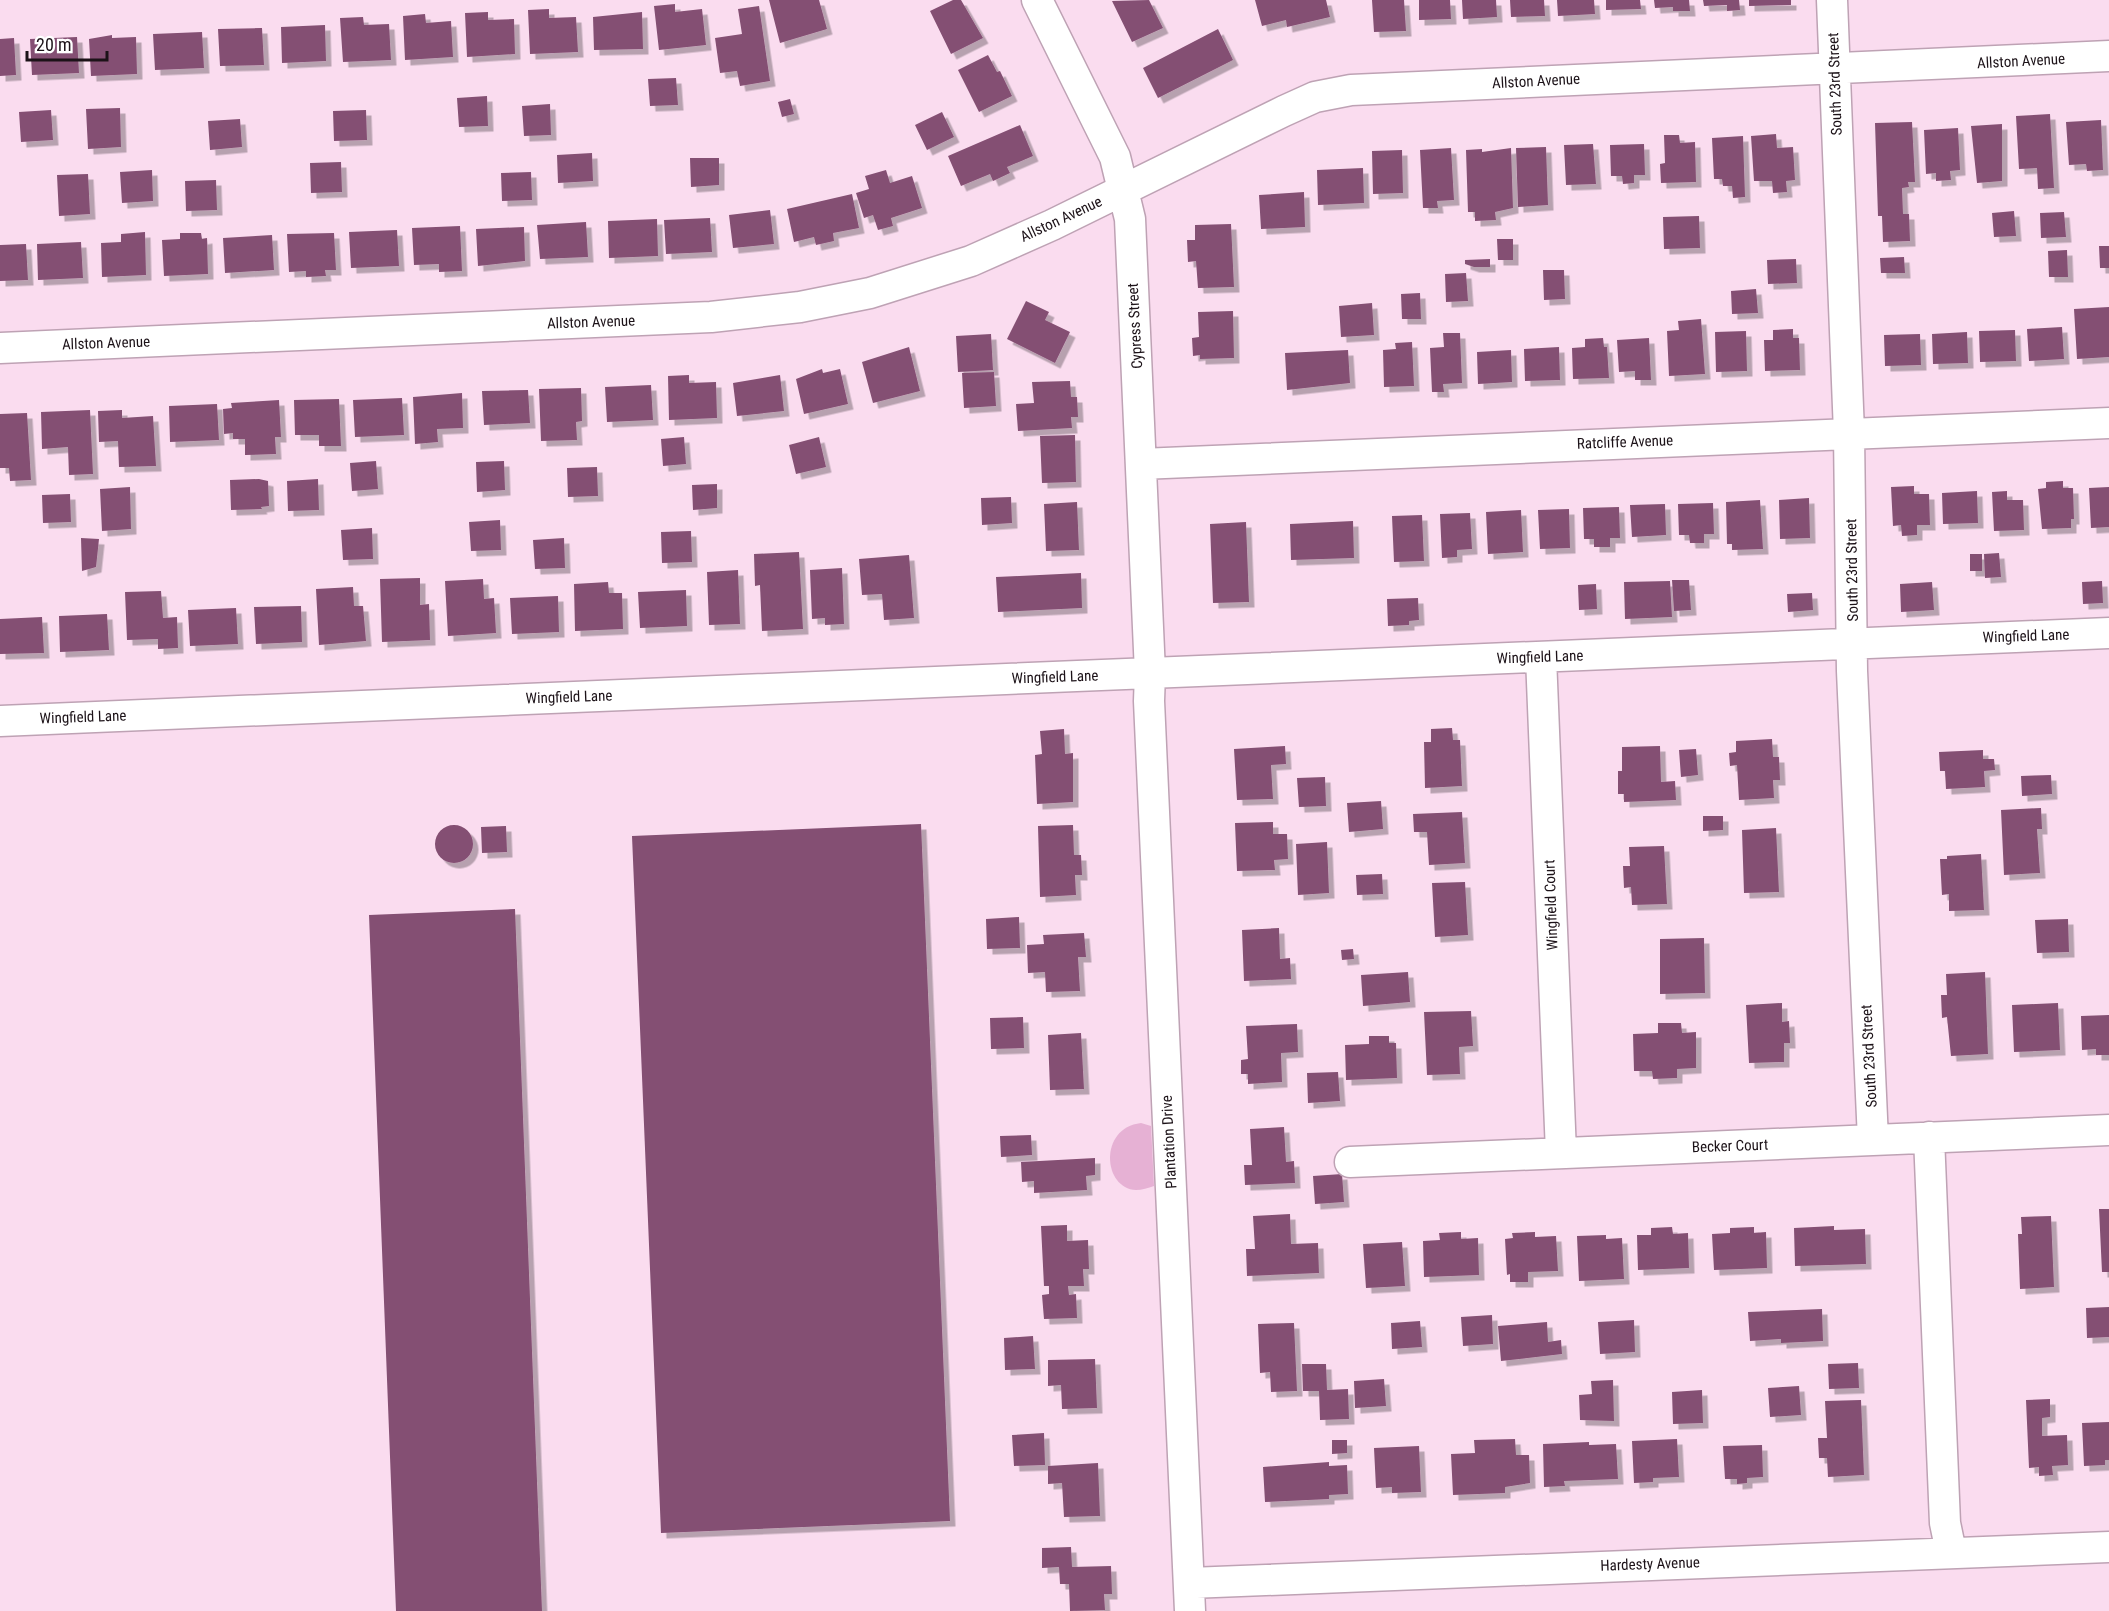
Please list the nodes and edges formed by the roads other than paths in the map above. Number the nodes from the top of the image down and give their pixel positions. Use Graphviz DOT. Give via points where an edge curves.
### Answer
graph roads {
  1 [pos="1037,0"];
  2 [pos="1832,0"];
  3 [pos="2109,56"];
  4 [pos="1834,70"];
  5 [pos="1123,190"];
  6 [pos="0,348"];
  7 [pos="2109,423"];
  8 [pos="1849,433"];
  9 [pos="1141,464"];
  10 [pos="2109,633"];
  11 [pos="1853,644"];
  12 [pos="1541,657"];
  13 [pos="1150,673"];
  14 [pos="0,721"];
  15 [pos="2109,1130"];
  16 [pos="1929,1137"];
  17 [pos="1874,1140"];
  18 [pos="1561,1153"];
  19 [pos="1350,1162"];
  20 [pos="2109,1546"];
  21 [pos="1952,1552"];
  22 [pos="1190,1597"];
  1 -- 5 [label="street, Cypress Street" via="1115,157"];
  2 -- 4 [label="street, South 23rd Street"];
  3 -- 4 [label="street, Allston Avenue"];
  4 -- 5 [label="street, Allston Avenue" via="1351,90 1315,97"];
  4 -- 8 [label="street, South 23rd Street"];
  5 -- 6 [label="street, Allston Avenue" via="971,261 870,293 800,308 711,317"];
  5 -- 9 [label="street, Cypress Street" via="1130,219"];
  7 -- 8 [label="street, Ratcliffe Avenue"];
  8 -- 9 [label="street, Ratcliffe Avenue"];
  8 -- 11 [label="street, South 23rd Street"];
  9 -- 13 [label="street, Cypress Street"];
  10 -- 11 [label="street, Wingfield Lane"];
  11 -- 12 [label="street, Wingfield Lane"];
  11 -- 17 [label="street, South 23rd Street"];
  12 -- 13 [label="street, Wingfield Lane"];
  12 -- 18 [label="street, Wingfield Court"];
  13 -- 14 [label="street, Wingfield Lane"];
  13 -- 22 [label="street, Plantation Drive"];
  15 -- 16 [label="street, Becker Court"];
  16 -- 17 [label="street, Becker Court"];
  16 -- 21 [label="street" via="1946,1523"];
  17 -- 18 [label="street, Becker Court"];
  18 -- 19 [label="street, Becker Court"];
  20 -- 21 [label="street, Hardesty Avenue"];
  21 -- 22 [label="street, Hardesty Avenue"];
}
